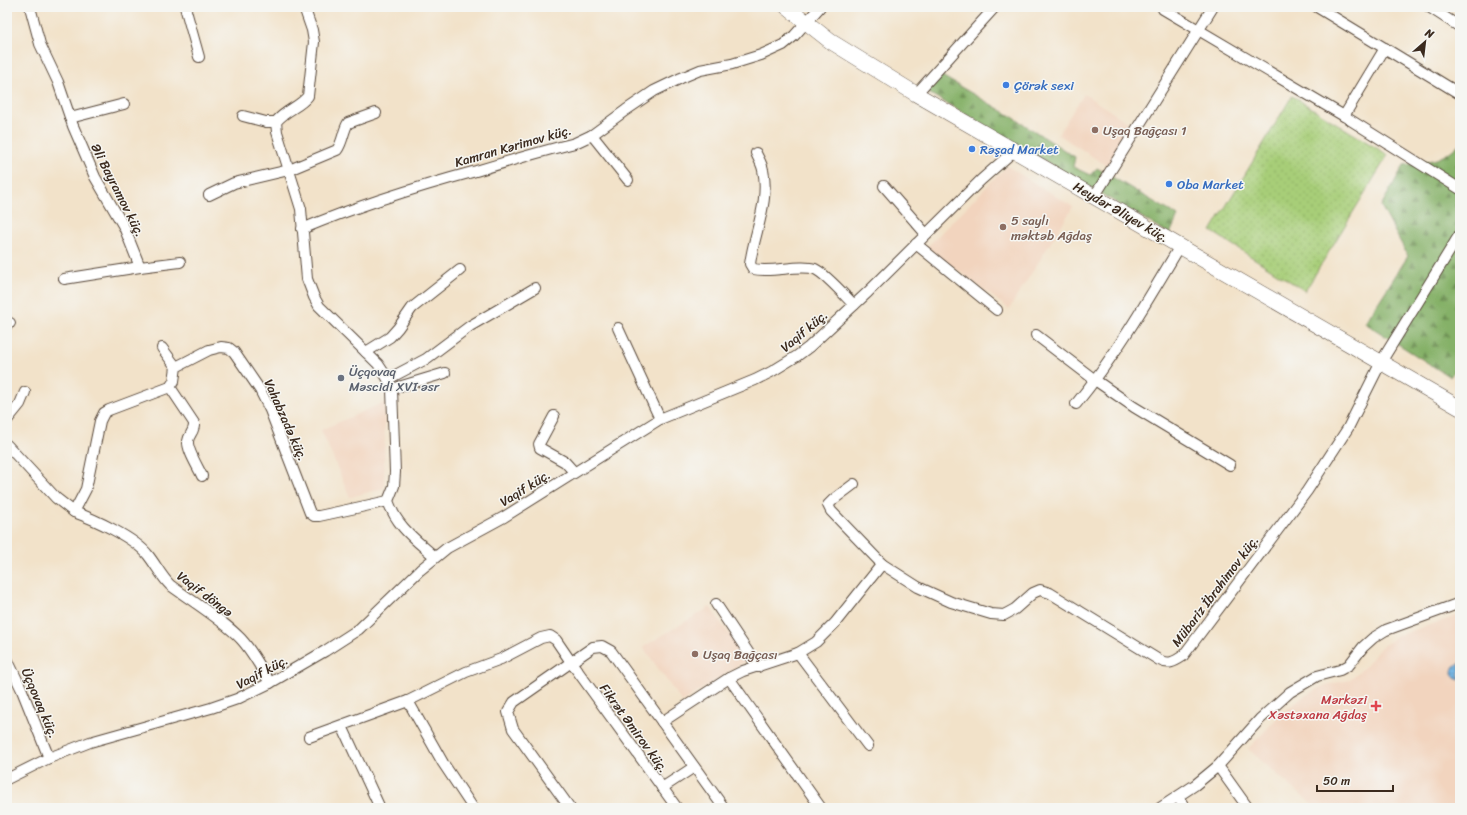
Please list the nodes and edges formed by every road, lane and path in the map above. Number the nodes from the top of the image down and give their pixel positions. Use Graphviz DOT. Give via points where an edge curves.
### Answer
graph roads {
  1 [pos="30,7"];
  2 [pos="185,7"];
  3 [pos="304,7"];
  4 [pos="787,7"];
  5 [pos="820,7"];
  6 [pos="995,7"];
  7 [pos="1213,7"];
  8 [pos="1317,7"];
  9 [pos="1429,7"];
  10 [pos="1163,9"];
  11 [pos="806,23"];
  12 [pos="1460,27"];
  13 [pos="1198,30"];
  14 [pos="1385,48"];
  15 [pos="199,57"];
  16 [pos="916,94"];
  17 [pos="1460,94"];
  18 [pos="124,104"];
  19 [pos="376,113"];
  20 [pos="243,116"];
  21 [pos="1344,116"];
  22 [pos="70,118"];
  23 [pos="276,122"];
  24 [pos="592,135"];
  25 [pos="1015,150"];
  26 [pos="756,153"];
  27 [pos="289,170"];
  28 [pos="628,180"];
  29 [pos="884,186"];
  30 [pos="1460,189"];
  31 [pos="209,196"];
  32 [pos="1094,197"];
  33 [pos="302,229"];
  34 [pos="926,234"];
  35 [pos="1460,234"];
  36 [pos="916,244"];
  37 [pos="1180,246"];
  38 [pos="180,262"];
  39 [pos="140,267"];
  40 [pos="460,270"];
  41 [pos="64,279"];
  42 [pos="535,288"];
  43 [pos="854,305"];
  44 [pos="997,310"];
  45 [pos="618,328"];
  46 [pos="1036,335"];
  47 [pos="162,348"];
  48 [pos="366,352"];
  49 [pos="1381,362"];
  50 [pos="176,367"];
  51 [pos="445,373"];
  52 [pos="388,379"];
  53 [pos="1095,380"];
  54 [pos="170,387"];
  55 [pos="392,389"];
  56 [pos="25,392"];
  57 [pos="1076,404"];
  58 [pos="1460,408"];
  59 [pos="554,416"];
  60 [pos="660,419"];
  61 [pos="7,420"];
  62 [pos="7,445"];
  63 [pos="1230,465"];
  64 [pos="574,472"];
  65 [pos="202,476"];
  66 [pos="854,484"];
  67 [pos="388,501"];
  68 [pos="74,512"];
  69 [pos="435,557"];
  70 [pos="882,564"];
  71 [pos="1460,603"];
  72 [pos="716,604"];
  73 [pos="798,653"];
  74 [pos="7,659"];
  75 [pos="571,662"];
  76 [pos="758,667"];
  77 [pos="729,678"];
  78 [pos="270,683"];
  79 [pos="408,701"];
  80 [pos="662,722"];
  81 [pos="342,726"];
  82 [pos="310,737"];
  83 [pos="868,746"];
  84 [pos="49,758"];
  85 [pos="1218,766"];
  86 [pos="694,767"];
  87 [pos="7,779"];
  88 [pos="662,788"];
  89 [pos="1178,797"];
  90 [pos="380,808"];
  91 [pos="473,808"];
  92 [pos="570,808"];
  93 [pos="677,808"];
  94 [pos="724,808"];
  95 [pos="821,808"];
  96 [pos="1160,808"];
  97 [pos="1185,808"];
  98 [pos="1248,808"];
  1 -- 22 [label="street, Əli Bayramov küç." via="40,44 58,82"];
  2 -- 15 [label="street"];
  3 -- 23 [label="street" via="314,42 308,96 304,102"];
  4 -- 11 [label="main road, Heydər Əliyev küç."];
  5 -- 11 [label="street, Kamran Kərimov küç."];
  6 -- 16 [label="street"];
  7 -- 13 [label="street"];
  8 -- 14 [label="street"];
  9 -- 12 [label="street"];
  10 -- 13 [label="street"];
  11 -- 16 [label="main road, Heydər Əliyev küç." via="847,52"];
  11 -- 24 [label="street, Kamran Kərimov küç." via="783,45 761,55 700,70 654,91"];
  13 -- 21 [label="street"];
  13 -- 32 [label="street"];
  14 -- 17 [label="street"];
  14 -- 21 [label="street"];
  16 -- 25 [label="main road, Heydər Əliyev küç."];
  18 -- 22 [label="street"];
  19 -- 27 [label="street" via="348,123 337,150"];
  20 -- 23 [label="street"];
  21 -- 30 [label="street"];
  22 -- 39 [label="street, Əli Bayramov küç." via="95,177 124,227"];
  23 -- 27 [label="street"];
  24 -- 28 [label="street"];
  24 -- 33 [label="street, Kamran Kərimov küç." via="576,143 372,202"];
  25 -- 32 [label="main road, Heydər Əliyev küç."];
  25 -- 34 [label="street, Vaqif küç."];
  26 -- 43 [label="street" via="765,180 764,202 750,264 753,269 816,270"];
  27 -- 31 [label="street" via="234,183"];
  27 -- 33 [label="street" via="301,209"];
  29 -- 34 [label="street"];
  32 -- 37 [label="main road, Heydər Əliyev küç."];
  33 -- 48 [label="street" via="307,279 316,302"];
  34 -- 36 [label="street, Vaqif küç."];
  35 -- 49 [label="street"];
  36 -- 43 [label="street, Vaqif küç."];
  36 -- 44 [label="street"];
  37 -- 49 [label="main road, Heydər Əliyev küç."];
  37 -- 53 [label="street" via="1140,314"];
  38 -- 39 [label="street"];
  39 -- 41 [label="street"];
  40 -- 48 [label="street" via="412,308 390,337"];
  42 -- 52 [label="street" via="470,326 426,359"];
  43 -- 60 [label="street, Vaqif küç." via="809,347 771,372"];
  45 -- 60 [label="street"];
  46 -- 53 [label="street"];
  47 -- 50 [label="street"];
  48 -- 52 [label="street"];
  49 -- 58 [label="main road, Heydər Əliyev küç."];
  49 -- 70 [label="street, Mübariz İbrahimov küç." via="1348,428 1307,491 1183,656 1174,662 1158,660 1050,593 1040,590 1032,593 1016,610 1004,615 991,614 951,602 918,587"];
  50 -- 54 [label="street" via="174,381"];
  50 -- 67 [label="street, Vahabzadə küç." via="209,350 221,347 234,352 260,390 270,410 310,513 314,516"];
  51 -- 55 [label="street"];
  52 -- 55 [label="street"];
  53 -- 57 [label="street"];
  53 -- 63 [label="street" via="1134,407"];
  54 -- 65 [label="street" via="194,423 195,428 188,439 188,446"];
  54 -- 68 [label="street" via="104,413 100,421 86,489"];
  55 -- 67 [label="street" via="395,472 394,486"];
  56 -- 61 [label="street" via="20,404"];
  59 -- 64 [label="street" via="539,444 540,448 565,462"];
  60 -- 64 [label="street, Vaqif küç."];
  62 -- 68 [label="street" via="56,498"];
  64 -- 69 [label="street, Vaqif küç."];
  66 -- 70 [label="street" via="828,505"];
  67 -- 69 [label="street" via="392,513 405,531"];
  68 -- 78 [label="street, Vaqif döngə" via="116,531 148,554 170,585 240,638 251,650"];
  69 -- 78 [label="street, Vaqif küç." via="359,629"];
  70 -- 73 [label="street" via="835,622 816,642"];
  71 -- 85 [label="street" via="1386,630 1363,647 1349,665 1317,676 1290,692 1260,719"];
  72 -- 76 [label="street"];
  73 -- 76 [label="street"];
  73 -- 83 [label="street"];
  74 -- 84 [label="street, Üçqovaq küç."];
  75 -- 79 [label="street, Fikrət Əmirov küç." via="556,640 550,636 541,638"];
  75 -- 80 [label="street" via="593,647 607,648"];
  75 -- 88 [label="street, Fikrət Əmirov küç."];
  75 -- 92 [label="street" via="514,702 508,712 513,729"];
  76 -- 77 [label="street"];
  77 -- 80 [label="street"];
  77 -- 95 [label="street"];
  78 -- 84 [label="street, Vaqif küç." via="211,708 90,742"];
  79 -- 81 [label="street, Fikrət Əmirov küç."];
  79 -- 91 [label="street" via="443,763"];
  80 -- 86 [label="street"];
  81 -- 82 [label="street, Fikrət Əmirov küç."];
  81 -- 90 [label="street"];
  84 -- 87 [label="street, Vaqif küç."];
  85 -- 89 [label="street"];
  85 -- 98 [label="street"];
  86 -- 88 [label="street"];
  86 -- 94 [label="street"];
  88 -- 93 [label="street, Fikrət Əmirov küç."];
  89 -- 96 [label="street"];
  89 -- 97 [label="street"];
}
